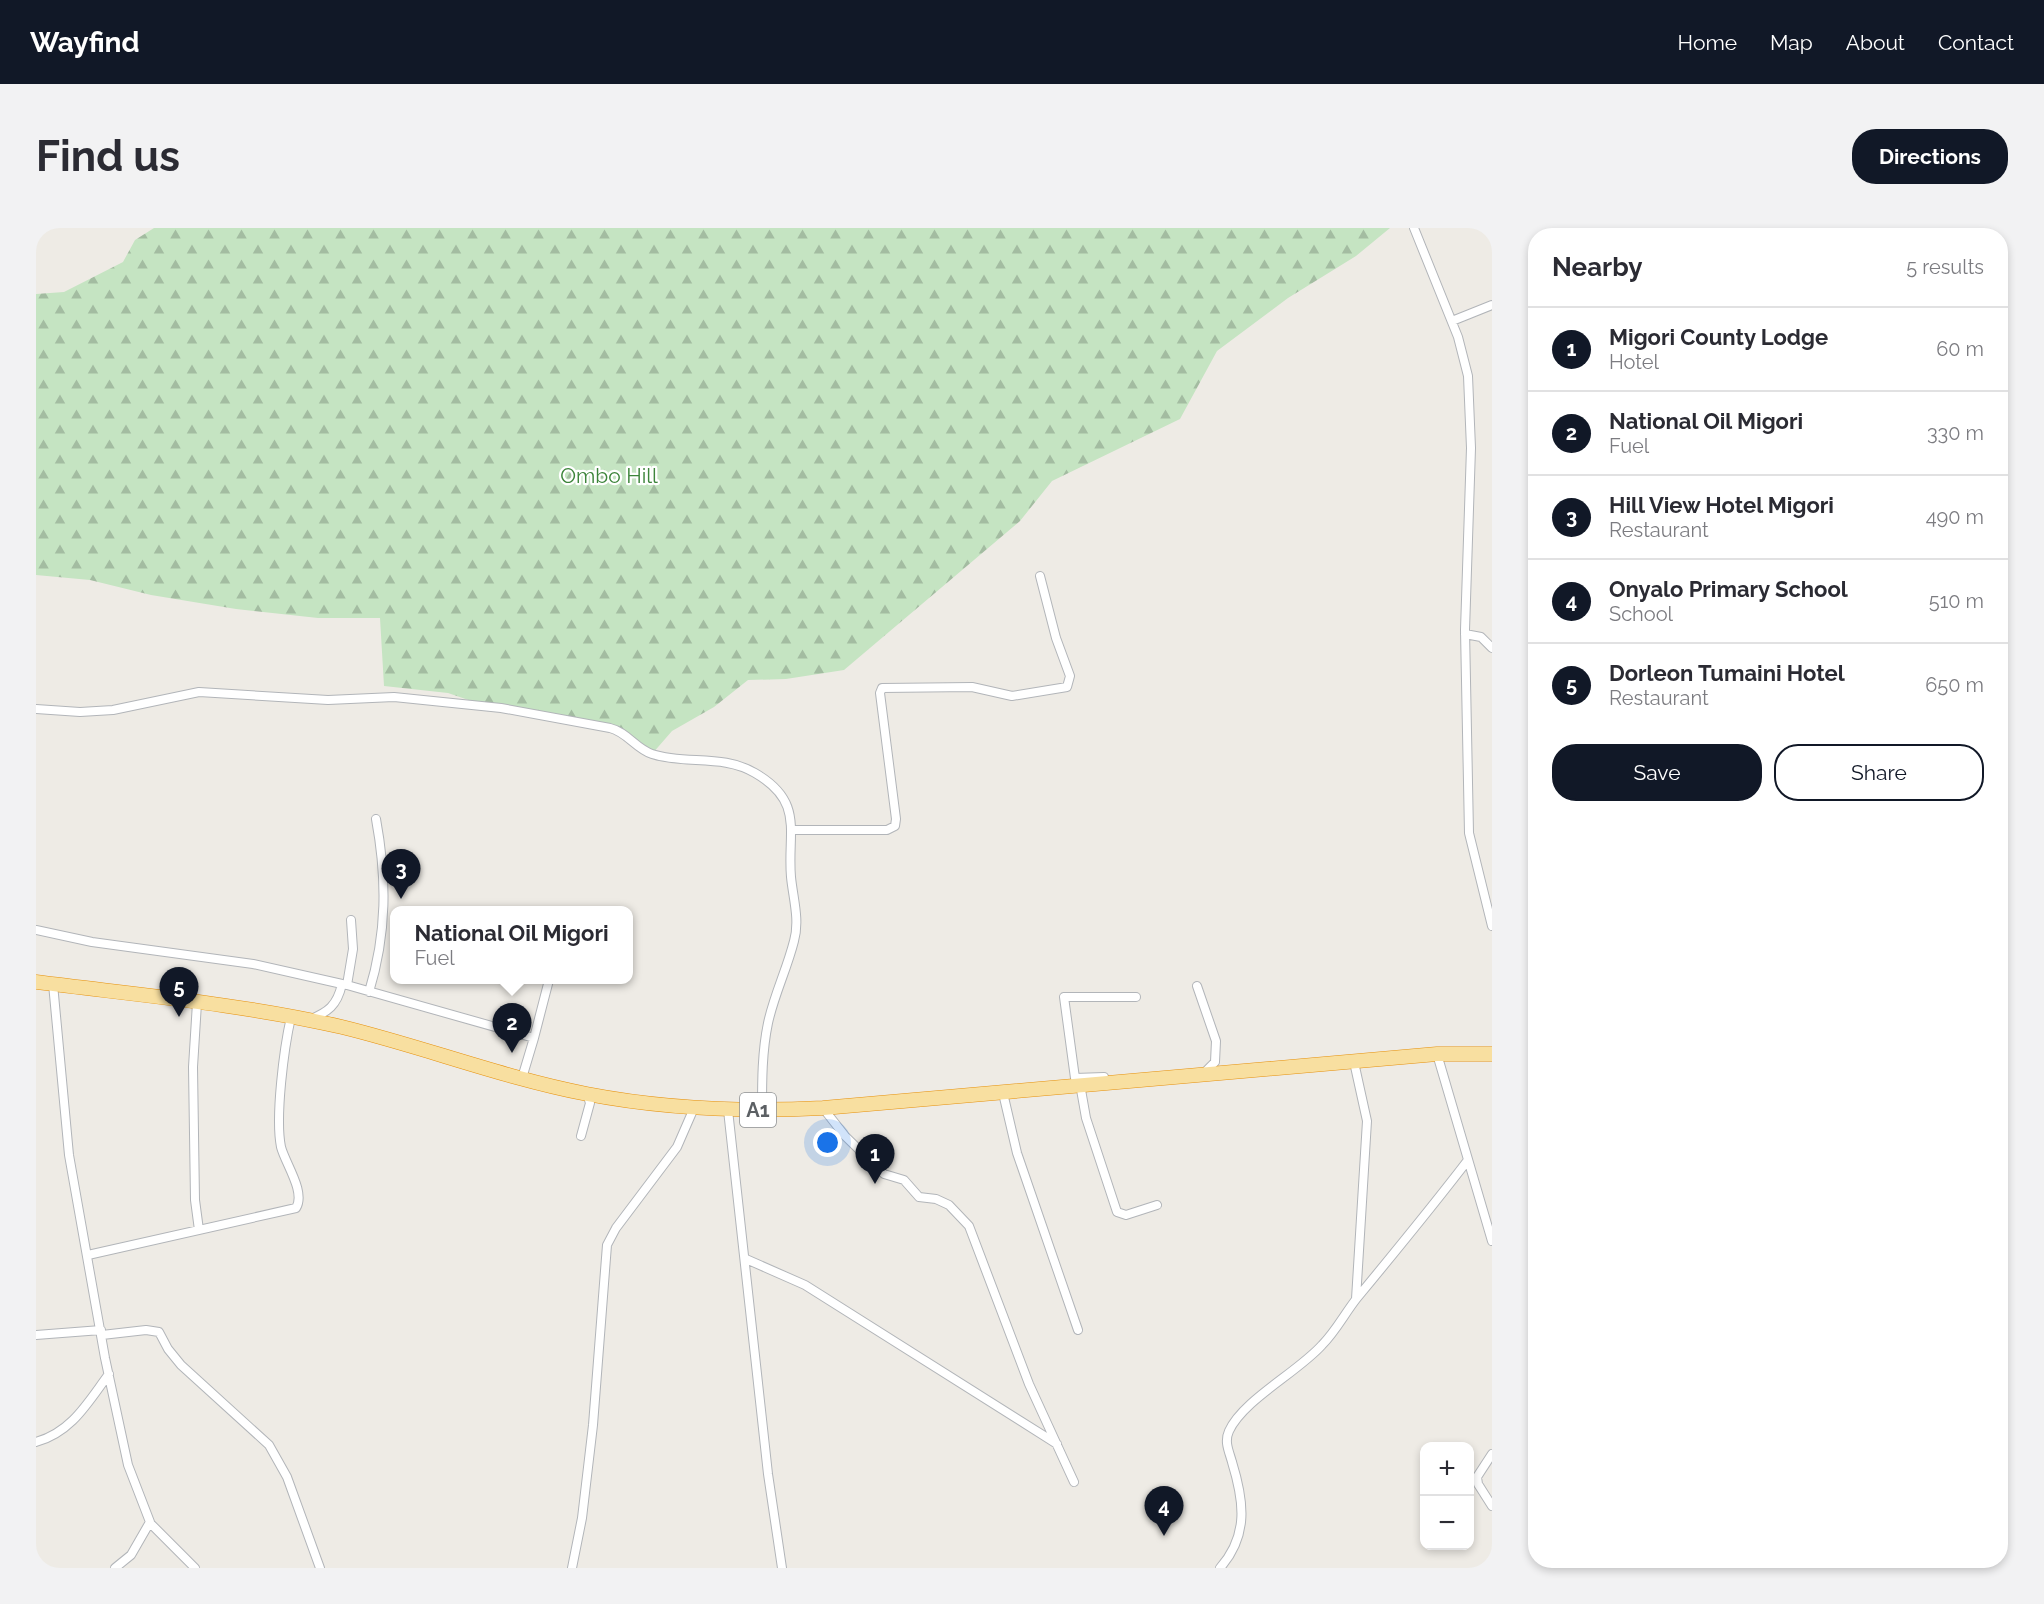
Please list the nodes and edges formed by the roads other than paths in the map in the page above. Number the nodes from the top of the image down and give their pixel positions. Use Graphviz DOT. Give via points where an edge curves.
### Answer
graph roads {
  1 [pos="1414,228"];
  2 [pos="1492,305"];
  3 [pos="1452,321"];
  4 [pos="1040,576"];
  5 [pos="1465,634"];
  6 [pos="1492,648"];
  7 [pos="36,709"];
  8 [pos="376,819"];
  9 [pos="793,830"];
  10 [pos="351,920"];
  11 [pos="1492,926"];
  12 [pos="36,930"];
  13 [pos="36,982"];
  14 [pos="52,984"];
  15 [pos="548,984"];
  16 [pos="344,985"];
  17 [pos="1197,986"];
  18 [pos="369,992"];
  19 [pos="1136,997"];
  20 [pos="197,1003"];
  21 [pos="291,1017"];
  22 [pos="309,1020"];
  23 [pos="534,1038"];
  24 [pos="1437,1054"];
  25 [pos="1492,1054"];
  26 [pos="1354,1062"];
  27 [pos="1201,1076"];
  28 [pos="522,1078"];
  29 [pos="1080,1084"];
  30 [pos="1003,1093"];
  31 [pos="587,1094"];
  32 [pos="694,1108"];
  33 [pos="823,1108"];
  34 [pos="728,1110"];
  35 [pos="762,1110"];
  36 [pos="581,1136"];
  37 [pos="1468,1160"];
  38 [pos="1157,1204"];
  39 [pos="199,1230"];
  40 [pos="1492,1240"];
  41 [pos="88,1255"];
  42 [pos="746,1259"];
  43 [pos="1356,1299"];
  44 [pos="1078,1330"];
  45 [pos="101,1332"];
  46 [pos="36,1335"];
  47 [pos="109,1374"];
  48 [pos="36,1442"];
  49 [pos="1057,1444"];
  50 [pos="1492,1454"];
  51 [pos="1074,1482"];
  52 [pos="1492,1506"];
  53 [pos="150,1523"];
  54 [pos="115,1568"];
  55 [pos="195,1568"];
  56 [pos="320,1568"];
  57 [pos="572,1568"];
  58 [pos="782,1568"];
  59 [pos="1220,1568"];
  1 -- 3 [label="street"];
  2 -- 3 [label="street"];
  3 -- 5 [label="street" via="1466,365 1470,395"];
  4 -- 9 [label="street" via="1070,676 1066,687 1012,696 972,687 882,688 895,826 887,830"];
  5 -- 6 [label="street" via="1477,635"];
  5 -- 11 [label="street" via="1468,825"];
  7 -- 9 [label="street" via="113,710 200,692 328,700 415,698 519,710 616,729 645,751 662,757 743,767 775,789 788,810"];
  8 -- 18 [label="street" via="385,910"];
  9 -- 35 [label="street" via="790,871 796,931 768,1023 762,1066"];
  10 -- 16 [label="street" via="352,949"];
  12 -- 16 [label="street" via="92,942 253,964"];
  13 -- 14 [label="highway, A1"];
  14 -- 20 [label="highway, A1"];
  14 -- 41 [label="street" via="69,1155"];
  15 -- 23 [label="street"];
  16 -- 18 [label="street"];
  16 -- 22 [label="street" via="332,1008"];
  17 -- 27 [label="street" via="1216,1041 1215,1062"];
  18 -- 23 [label="street"];
  19 -- 27 [label="street" via="1064,998 1075,1078"];
  20 -- 21 [label="highway, A1"];
  20 -- 39 [label="street" via="192,1067"];
  21 -- 22 [label="highway, A1"];
  21 -- 39 [label="street" via="283,1067 280,1139 298,1204 290,1211"];
  22 -- 28 [label="highway, A1"];
  23 -- 28 [label="street"];
  24 -- 25 [label="highway, A1"];
  24 -- 26 [label="highway, A1"];
  24 -- 37 [label="street"];
  26 -- 27 [label="highway, A1"];
  26 -- 43 [label="street" via="1367,1121"];
  27 -- 29 [label="highway, A1"];
  28 -- 31 [label="highway, A1"];
  29 -- 30 [label="highway, A1"];
  29 -- 38 [label="street" via="1086,1118 1117,1212 1126,1215"];
  30 -- 33 [label="highway, A1"];
  30 -- 44 [label="street" via="1017,1153"];
  31 -- 32 [label="highway, A1"];
  31 -- 36 [label="street" via="590,1103"];
  32 -- 34 [label="highway, A1"];
  32 -- 57 [label="street" via="672,1154 607,1245 593,1425"];
  33 -- 35 [label="highway, A1"];
  33 -- 49 [label="street" via="886,1176 904,1180 919,1197 949,1205 969,1226 1029,1384"];
  34 -- 35 [label="highway, A1"];
  34 -- 42 [label="street"];
  37 -- 40 [label="street"];
  37 -- 43 [label="street"];
  39 -- 41 [label="street"];
  41 -- 45 [label="street"];
  42 -- 49 [label="street" via="805,1285"];
  42 -- 58 [label="street" via="768,1474"];
  43 -- 59 [label="street" via="1321,1346 1250,1407 1228,1433 1227,1445 1240,1494 1240,1524 1234,1551"];
  45 -- 46 [label="street"];
  45 -- 47 [label="street"];
  45 -- 56 [label="street" via="159,1332 181,1365 262,1438 283,1467"];
  47 -- 48 [label="street" via="70,1424"];
  47 -- 53 [label="street" via="128,1465"];
  49 -- 51 [label="street"];
  50 -- 52 [label="street" via="1477,1477"];
  53 -- 54 [label="street" via="131,1555"];
  53 -- 55 [label="street"];
}
